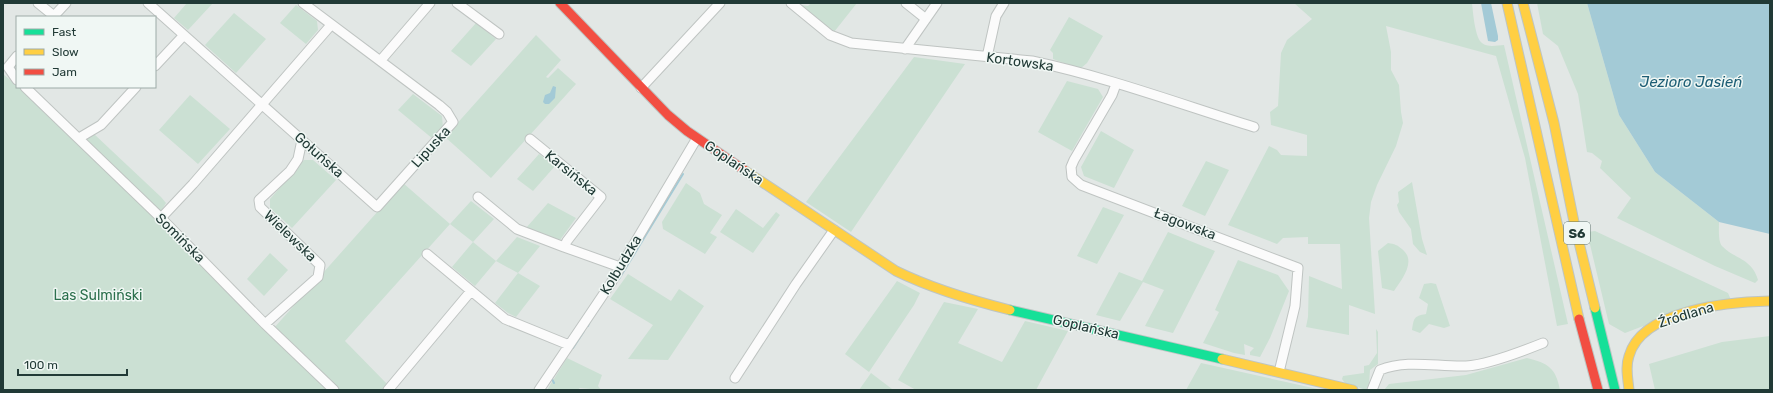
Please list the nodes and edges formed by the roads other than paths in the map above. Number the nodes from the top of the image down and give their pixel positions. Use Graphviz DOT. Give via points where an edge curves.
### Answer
graph roads {
  1 [pos="38,3"];
  2 [pos="66,3"];
  3 [pos="148,3"];
  4 [pos="303,3"];
  5 [pos="430,3"];
  6 [pos="457,3"];
  7 [pos="560,3"];
  8 [pos="720,3"];
  9 [pos="791,3"];
  10 [pos="906,3"];
  11 [pos="937,3"];
  12 [pos="1004,3"];
  13 [pos="1507,3"];
  14 [pos="1523,3"];
  15 [pos="53,16"];
  16 [pos="55,16"];
  17 [pos="926,19"];
  18 [pos="331,24"];
  19 [pos="499,34"];
  20 [pos="184,35"];
  21 [pos="905,49"];
  22 [pos="16,57"];
  23 [pos="987,57"];
  24 [pos="380,60"];
  25 [pos="156,65"];
  26 [pos="5,67"];
  27 [pos="16,79"];
  28 [pos="1116,84"];
  29 [pos="26,88"];
  30 [pos="135,88"];
  31 [pos="641,88"];
  32 [pos="261,104"];
  33 [pos="1254,127"];
  34 [pos="79,138"];
  35 [pos="697,138"];
  36 [pos="530,139"];
  37 [pos="302,140"];
  38 [pos="478,197"];
  39 [pos="378,207"];
  40 [pos="161,218"];
  41 [pos="834,230"];
  42 [pos="564,247"];
  43 [pos="427,254"];
  44 [pos="620,267"];
  45 [pos="470,291"];
  46 [pos="1770,300"];
  47 [pos="265,324"];
  48 [pos="1543,344"];
  49 [pos="569,345"];
  50 [pos="1279,372"];
  51 [pos="735,378"];
  52 [pos="334,390"];
  53 [pos="388,390"];
  54 [pos="539,390"];
  55 [pos="1353,390"];
  56 [pos="1372,390"];
  57 [pos="1598,390"];
  58 [pos="1615,390"];
  59 [pos="1629,390"];
  1 -- 15 [label="street"];
  2 -- 16 [label="street"];
  3 -- 20 [label="street, Gołuńska"];
  4 -- 18 [label="street, Lipuska"];
  5 -- 24 [label="street"];
  6 -- 19 [label="street"];
  7 -- 31 [label="main road, Goplańska"];
  8 -- 31 [label="street"];
  9 -- 21 [label="street, Kortowska" via="830,35 839,39 851,43"];
  10 -- 17 [label="street"];
  11 -- 17 [label="street"];
  12 -- 23 [label="street" via="996,16"];
  13 -- 57 [label="main road, S6" via="1582,331"];
  14 -- 58 [label="main road, S6" via="1554,123 1574,222"];
  17 -- 21 [label="street"];
  18 -- 24 [label="street, Lipuska"];
  18 -- 32 [label="street"];
  20 -- 25 [label="street"];
  20 -- 32 [label="street, Gołuńska"];
  21 -- 23 [label="street, Kortowska"];
  22 -- 26 [label="street"];
  23 -- 28 [label="street, Kortowska" via="1044,64"];
  24 -- 39 [label="street, Lipuska" via="447,112 453,122"];
  26 -- 27 [label="street"];
  28 -- 33 [label="street, Kortowska"];
  28 -- 50 [label="street, Łagowska" via="1074,160 1071,167 1072,177 1081,185 1298,268 1295,306"];
  29 -- 34 [label="street, Somińska"];
  30 -- 34 [label="street" via="101,125"];
  31 -- 35 [label="main road, Goplańska" via="668,115"];
  32 -- 37 [label="street, Gołuńska"];
  32 -- 40 [label="street"];
  34 -- 40 [label="street, Somińska"];
  35 -- 41 [label="main road, Goplańska"];
  35 -- 44 [label="street, Kolbudzka"];
  36 -- 42 [label="street, Karsińska" via="601,197"];
  37 -- 39 [label="street, Gołuńska"];
  37 -- 47 [label="street, Wielewska" via="298,159 290,171 259,200 260,207 320,265 320,270 318,277"];
  38 -- 42 [label="street" via="517,229"];
  40 -- 47 [label="street, Somińska"];
  41 -- 50 [label="main road, Goplańska" via="900,274 940,291 977,302"];
  41 -- 51 [label="street"];
  42 -- 44 [label="street"];
  43 -- 45 [label="street"];
  44 -- 49 [label="street, Kolbudzka"];
  45 -- 49 [label="street" via="505,319"];
  45 -- 53 [label="street"];
  46 -- 59 [label="main road, Źródlana" via="1722,305 1665,319 1652,325 1640,336 1627,360"];
  47 -- 52 [label="street, Somińska"];
  48 -- 56 [label="street" via="1467,366 1390,366 1380,370"];
  49 -- 54 [label="street, Kolbudzka"];
  50 -- 55 [label="main road, Goplańska"];
}
